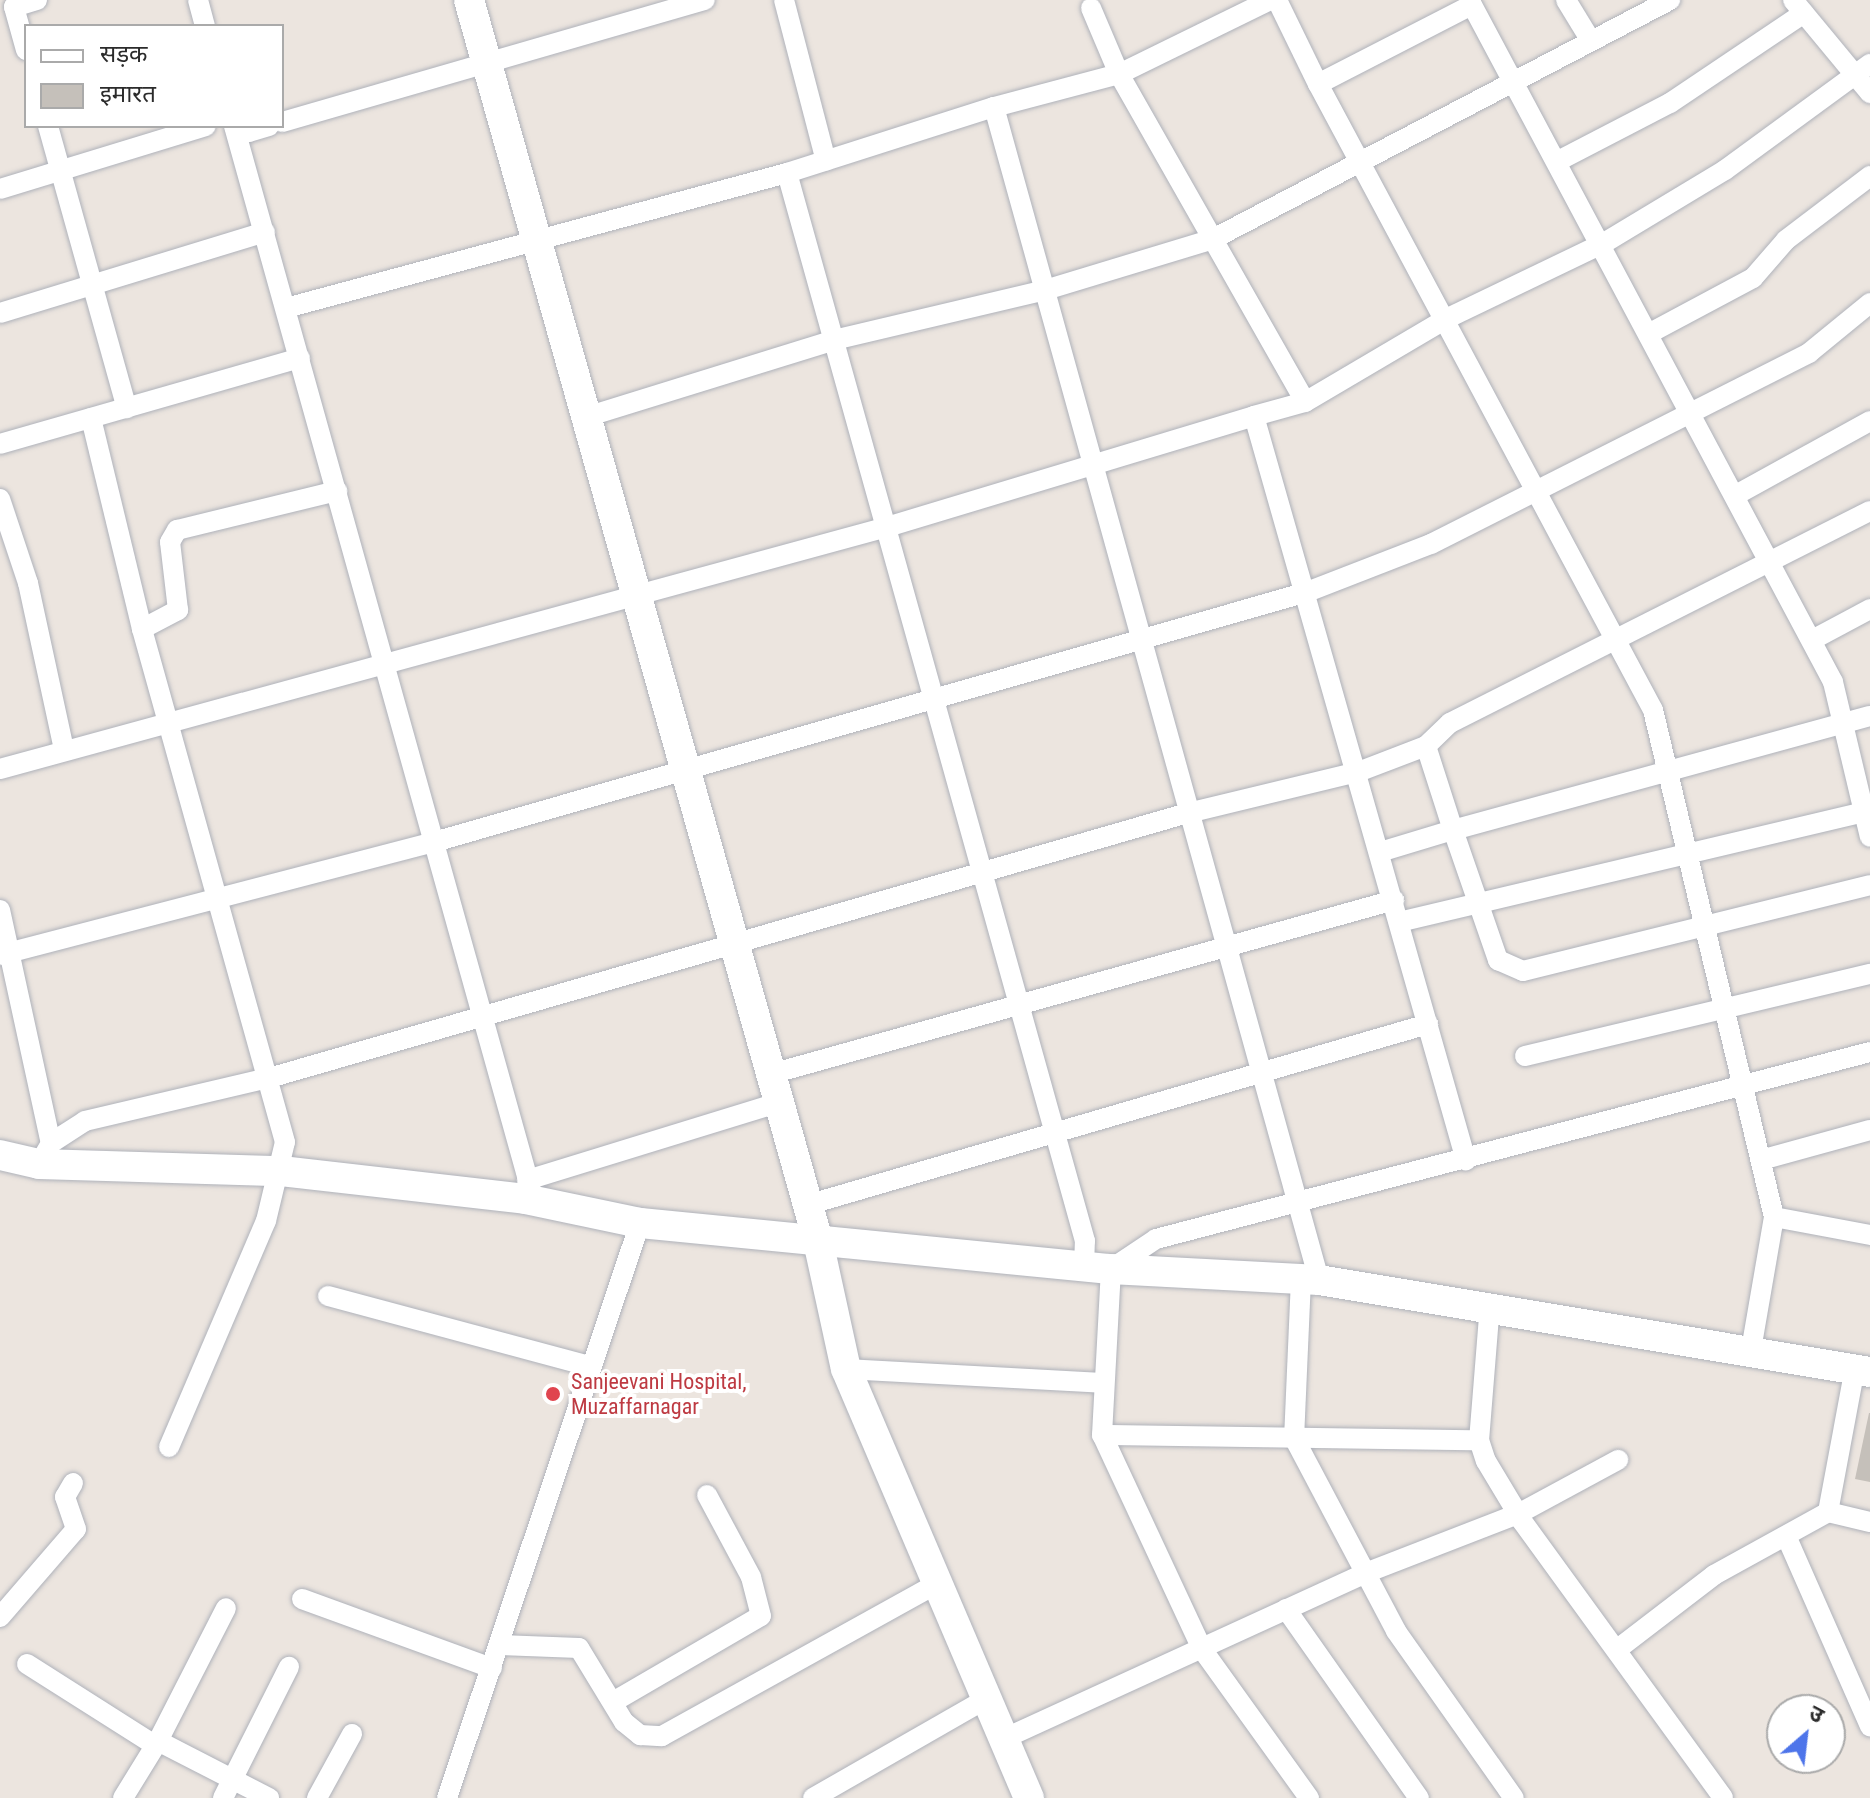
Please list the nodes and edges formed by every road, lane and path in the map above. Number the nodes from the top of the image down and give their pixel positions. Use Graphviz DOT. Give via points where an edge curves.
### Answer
graph roads {
  1 [pos="37,0"];
  2 [pos="198,0"];
  3 [pos="469,0"];
  4 [pos="705,0"];
  5 [pos="784,0"];
  6 [pos="1270,0"];
  7 [pos="1277,0"];
  8 [pos="1566,0"];
  9 [pos="1670,0"];
  10 [pos="1091,3"];
  11 [pos="1471,3"];
  12 [pos="1798,6"];
  13 [pos="7,8"];
  14 [pos="204,24"];
  15 [pos="1591,41"];
  16 [pos="24,46"];
  17 [pos="487,63"];
  18 [pos="1863,69"];
  19 [pos="1119,74"];
  20 [pos="1514,81"];
  21 [pos="1318,84"];
  22 [pos="1870,93"];
  23 [pos="994,107"];
  24 [pos="284,121"];
  25 [pos="49,128"];
  26 [pos="199,128"];
  27 [pos="235,128"];
  28 [pos="826,161"];
  29 [pos="1360,161"];
  30 [pos="1558,161"];
  31 [pos="60,170"];
  32 [pos="787,173"];
  33 [pos="1870,176"];
  34 [pos="0,189"];
  35 [pos="265,232"];
  36 [pos="535,236"];
  37 [pos="1213,239"];
  38 [pos="1604,243"];
  39 [pos="94,286"];
  40 [pos="1042,291"];
  41 [pos="1870,303"];
  42 [pos="286,308"];
  43 [pos="0,313"];
  44 [pos="1446,319"];
  45 [pos="1650,333"];
  46 [pos="834,340"];
  47 [pos="300,358"];
  48 [pos="1305,402"];
  49 [pos="127,408"];
  50 [pos="1691,413"];
  51 [pos="1254,416"];
  52 [pos="586,417"];
  53 [pos="91,418"];
  54 [pos="1870,421"];
  55 [pos="0,444"];
  56 [pos="1089,463"];
  57 [pos="1538,488"];
  58 [pos="337,491"];
  59 [pos="1736,495"];
  60 [pos="0,499"];
  61 [pos="1870,511"];
  62 [pos="887,527"];
  63 [pos="1773,564"];
  64 [pos="1307,592"];
  65 [pos="636,595"];
  66 [pos="1870,609"];
  67 [pos="142,629"];
  68 [pos="1139,638"];
  69 [pos="1620,638"];
  70 [pos="1812,640"];
  71 [pos="383,660"];
  72 [pos="935,699"];
  73 [pos="1870,716"];
  74 [pos="166,723"];
  75 [pos="1843,723"];
  76 [pos="1426,746"];
  77 [pos="64,750"];
  78 [pos="0,769"];
  79 [pos="683,769"];
  80 [pos="1667,771"];
  81 [pos="1358,772"];
  82 [pos="1864,812"];
  83 [pos="1188,813"];
  84 [pos="1453,830"];
  85 [pos="1870,837"];
  86 [pos="434,842"];
  87 [pos="1380,852"];
  88 [pos="1688,858"];
  89 [pos="982,872"];
  90 [pos="1870,885"];
  91 [pos="221,898"];
  92 [pos="1394,900"];
  93 [pos="1476,905"];
  94 [pos="0,910"];
  95 [pos="1399,922"];
  96 [pos="1705,926"];
  97 [pos="733,942"];
  98 [pos="1227,952"];
  99 [pos="5,955"];
  100 [pos="1870,974"];
  101 [pos="1724,1006"];
  102 [pos="1021,1008"];
  103 [pos="482,1018"];
  104 [pos="1428,1024"];
  105 [pos="1870,1052"];
  106 [pos="1525,1056"];
  107 [pos="1262,1075"];
  108 [pos="269,1078"];
  109 [pos="1742,1083"];
  110 [pos="775,1088"];
  111 [pos="1870,1130"];
  112 [pos="1054,1131"];
  113 [pos="0,1147"];
  114 [pos="45,1153"];
  115 [pos="0,1155"];
  116 [pos="1466,1160"];
  117 [pos="1761,1160"];
  118 [pos="0,1164"];
  119 [pos="281,1171"];
  120 [pos="530,1190"];
  121 [pos="1301,1200"];
  122 [pos="807,1205"];
  123 [pos="1774,1217"];
  124 [pos="640,1223"];
  125 [pos="1870,1235"];
  126 [pos="818,1241"];
  127 [pos="1098,1268"];
  128 [pos="1310,1280"];
  129 [pos="328,1296"];
  130 [pos="1490,1304"];
  131 [pos="1751,1350"];
  132 [pos="589,1366"];
  133 [pos="846,1369"];
  134 [pos="1862,1370"];
  135 [pos="1102,1383"];
  136 [pos="1102,1435"];
  137 [pos="1294,1438"];
  138 [pos="1479,1440"];
  139 [pos="169,1447"];
  140 [pos="1618,1460"];
  141 [pos="73,1483"];
  142 [pos="707,1495"];
  143 [pos="1828,1512"];
  144 [pos="1518,1514"];
  145 [pos="1870,1522"];
  146 [pos="1787,1538"];
  147 [pos="1363,1574"];
  148 [pos="934,1585"];
  149 [pos="302,1599"];
  150 [pos="226,1608"];
  151 [pos="1286,1609"];
  152 [pos="0,1617"];
  153 [pos="500,1645"];
  154 [pos="1619,1648"];
  155 [pos="1202,1649"];
  156 [pos="27,1664"];
  157 [pos="289,1667"];
  158 [pos="492,1668"];
  159 [pos="984,1700"];
  160 [pos="613,1702"];
  161 [pos="1870,1726"];
  162 [pos="352,1734"];
  163 [pos="1001,1740"];
  164 [pos="156,1742"];
  165 [pos="234,1777"];
  166 [pos="123,1798"];
  167 [pos="223,1798"];
  168 [pos="269,1798"];
  169 [pos="317,1798"];
  170 [pos="447,1798"];
  171 [pos="813,1798"];
  172 [pos="1029,1798"];
  173 [pos="1309,1798"];
  174 [pos="1419,1798"];
  175 [pos="1514,1798"];
  176 [pos="1723,1798"];
  1 -- 13 [label="street"];
  2 -- 14 [label="street"];
  3 -- 17 [label="street"];
  4 -- 17 [label="street"];
  5 -- 28 [label="street"];
  6 -- 19 [label="street"];
  7 -- 21 [label="street"];
  8 -- 15 [label="street"];
  9 -- 15 [label="street"];
  10 -- 19 [label="street"];
  11 -- 20 [label="street"];
  11 -- 21 [label="street"];
  12 -- 18 [label="street"];
  12 -- 30 [label="street" via="1670,103"];
  13 -- 16 [label="street"];
  15 -- 20 [label="street"];
  17 -- 24 [label="street"];
  17 -- 36 [label="street"];
  18 -- 22 [label="street"];
  18 -- 38 [label="street" via="1725,170"];
  19 -- 23 [label="street"];
  19 -- 37 [label="street"];
  20 -- 29 [label="street"];
  20 -- 30 [label="street"];
  21 -- 29 [label="street"];
  23 -- 28 [label="street"];
  23 -- 40 [label="street"];
  25 -- 31 [label="street"];
  26 -- 31 [label="street"];
  27 -- 35 [label="street"];
  28 -- 32 [label="street"];
  29 -- 37 [label="street"];
  29 -- 44 [label="street"];
  30 -- 38 [label="street"];
  31 -- 34 [label="street"];
  31 -- 39 [label="street"];
  32 -- 36 [label="street"];
  32 -- 46 [label="street"];
  33 -- 45 [label="street" via="1786,240 1753,278"];
  35 -- 39 [label="street"];
  35 -- 42 [label="street"];
  36 -- 42 [label="street"];
  36 -- 52 [label="street"];
  37 -- 40 [label="street"];
  37 -- 48 [label="street"];
  38 -- 44 [label="street"];
  38 -- 45 [label="street"];
  39 -- 43 [label="street"];
  39 -- 49 [label="street"];
  40 -- 46 [label="street"];
  40 -- 56 [label="street"];
  41 -- 50 [label="street" via="1809,353"];
  42 -- 47 [label="street"];
  44 -- 48 [label="street"];
  44 -- 57 [label="street"];
  45 -- 50 [label="street"];
  46 -- 52 [label="street"];
  46 -- 62 [label="street"];
  47 -- 49 [label="street"];
  47 -- 58 [label="street"];
  48 -- 51 [label="street"];
  49 -- 53 [label="street"];
  50 -- 57 [label="street"];
  50 -- 59 [label="street"];
  51 -- 56 [label="street"];
  51 -- 64 [label="street"];
  52 -- 65 [label="street"];
  53 -- 55 [label="street"];
  53 -- 67 [label="street"];
  54 -- 59 [label="street"];
  56 -- 62 [label="street"];
  56 -- 68 [label="street"];
  57 -- 64 [label="street" via="1419,549"];
  57 -- 69 [label="street"];
  58 -- 67 [label="street" via="177,530 170,542 178,610"];
  58 -- 71 [label="street"];
  59 -- 63 [label="street"];
  60 -- 77 [label="street" via="28,583"];
  61 -- 63 [label="street"];
  62 -- 65 [label="street"];
  62 -- 72 [label="street"];
  63 -- 69 [label="street"];
  63 -- 70 [label="street"];
  64 -- 68 [label="street"];
  64 -- 81 [label="street"];
  65 -- 71 [label="street"];
  65 -- 79 [label="street"];
  66 -- 70 [label="street"];
  67 -- 74 [label="street"];
  68 -- 72 [label="street"];
  68 -- 83 [label="street"];
  69 -- 76 [label="street" via="1450,723"];
  69 -- 80 [label="street" via="1653,710"];
  70 -- 75 [label="street"];
  71 -- 74 [label="street"];
  71 -- 86 [label="street"];
  72 -- 79 [label="street"];
  72 -- 89 [label="street"];
  73 -- 75 [label="street"];
  74 -- 77 [label="street"];
  74 -- 91 [label="street"];
  75 -- 80 [label="street"];
  75 -- 82 [label="street"];
  76 -- 81 [label="street"];
  76 -- 84 [label="street"];
  77 -- 78 [label="street"];
  79 -- 86 [label="street"];
  79 -- 97 [label="street"];
  80 -- 84 [label="street"];
  80 -- 88 [label="street"];
  81 -- 83 [label="street"];
  81 -- 87 [label="street"];
  82 -- 85 [label="street"];
  82 -- 88 [label="street"];
  83 -- 89 [label="street"];
  83 -- 98 [label="street"];
  84 -- 87 [label="street"];
  84 -- 93 [label="street"];
  86 -- 91 [label="street"];
  86 -- 103 [label="street"];
  87 -- 92 [label="street"];
  88 -- 93 [label="street"];
  88 -- 96 [label="street"];
  89 -- 97 [label="street"];
  89 -- 102 [label="street"];
  90 -- 96 [label="street"];
  91 -- 99 [label="street"];
  91 -- 108 [label="street"];
  92 -- 95 [label="street"];
  92 -- 98 [label="street"];
  93 -- 95 [label="street"];
  93 -- 96 [label="street" via="1498,960 1523,971"];
  94 -- 99 [label="street"];
  95 -- 104 [label="street"];
  96 -- 101 [label="street"];
  97 -- 103 [label="street"];
  97 -- 110 [label="street"];
  98 -- 102 [label="street"];
  98 -- 107 [label="street"];
  99 -- 114 [label="street"];
  100 -- 101 [label="street"];
  101 -- 106 [label="street"];
  101 -- 109 [label="street"];
  102 -- 110 [label="street"];
  102 -- 112 [label="street"];
  103 -- 108 [label="street"];
  103 -- 120 [label="street"];
  104 -- 107 [label="street"];
  104 -- 116 [label="street"];
  105 -- 109 [label="street"];
  107 -- 112 [label="street"];
  107 -- 121 [label="street"];
  108 -- 114 [label="street" via="85,1121"];
  108 -- 119 [label="street" via="285,1142"];
  109 -- 116 [label="street"];
  109 -- 117 [label="street"];
  110 -- 120 [label="street"];
  110 -- 122 [label="street"];
  111 -- 117 [label="street"];
  112 -- 122 [label="street"];
  112 -- 127 [label="street" via="1085,1241"];
  113 -- 114 [label="street"];
  114 -- 115 [label="street"];
  114 -- 118 [label="street"];
  114 -- 119 [label="street"];
  116 -- 121 [label="street"];
  117 -- 123 [label="street"];
  119 -- 120 [label="street"];
  119 -- 139 [label="street"];
  120 -- 124 [label="street"];
  121 -- 127 [label="street" via="1156,1239"];
  121 -- 128 [label="street"];
  122 -- 126 [label="street"];
  123 -- 125 [label="street"];
  123 -- 131 [label="street"];
  124 -- 126 [label="street"];
  124 -- 132 [label="street"];
  126 -- 127 [label="street"];
  126 -- 133 [label="street"];
  127 -- 128 [label="street"];
  127 -- 135 [label="street"];
  128 -- 130 [label="street"];
  128 -- 137 [label="street"];
  129 -- 132 [label="street"];
  130 -- 131 [label="street"];
  130 -- 138 [label="street"];
  131 -- 134 [label="street"];
  132 -- 153 [label="street"];
  133 -- 135 [label="street"];
  133 -- 148 [label="street"];
  134 -- 143 [label="street"];
  135 -- 136 [label="street"];
  136 -- 137 [label="street"];
  136 -- 155 [label="street"];
  137 -- 138 [label="street"];
  137 -- 147 [label="street"];
  138 -- 144 [label="street"];
  140 -- 144 [label="street"];
  141 -- 152 [label="street" via="65,1497 78,1526"];
  142 -- 160 [label="street" via="751,1577 761,1616"];
  143 -- 145 [label="street"];
  143 -- 146 [label="street"];
  144 -- 147 [label="street"];
  144 -- 154 [label="street"];
  146 -- 154 [label="street" via="1714,1575"];
  146 -- 161 [label="street"];
  147 -- 151 [label="street"];
  147 -- 175 [label="street"];
  148 -- 159 [label="street"];
  148 -- 160 [label="street" via="662,1736 633,1731"];
  149 -- 158 [label="street"];
  150 -- 164 [label="street"];
  151 -- 155 [label="street"];
  151 -- 174 [label="street"];
  153 -- 158 [label="street"];
  153 -- 160 [label="street" via="579,1648"];
  154 -- 176 [label="street"];
  155 -- 163 [label="street"];
  155 -- 173 [label="street"];
  156 -- 164 [label="street"];
  157 -- 165 [label="street"];
  158 -- 170 [label="street"];
  159 -- 163 [label="street"];
  159 -- 171 [label="street"];
  162 -- 169 [label="street"];
  163 -- 172 [label="street"];
  164 -- 165 [label="street"];
  164 -- 166 [label="street"];
  165 -- 167 [label="street"];
  165 -- 168 [label="street"];
}
